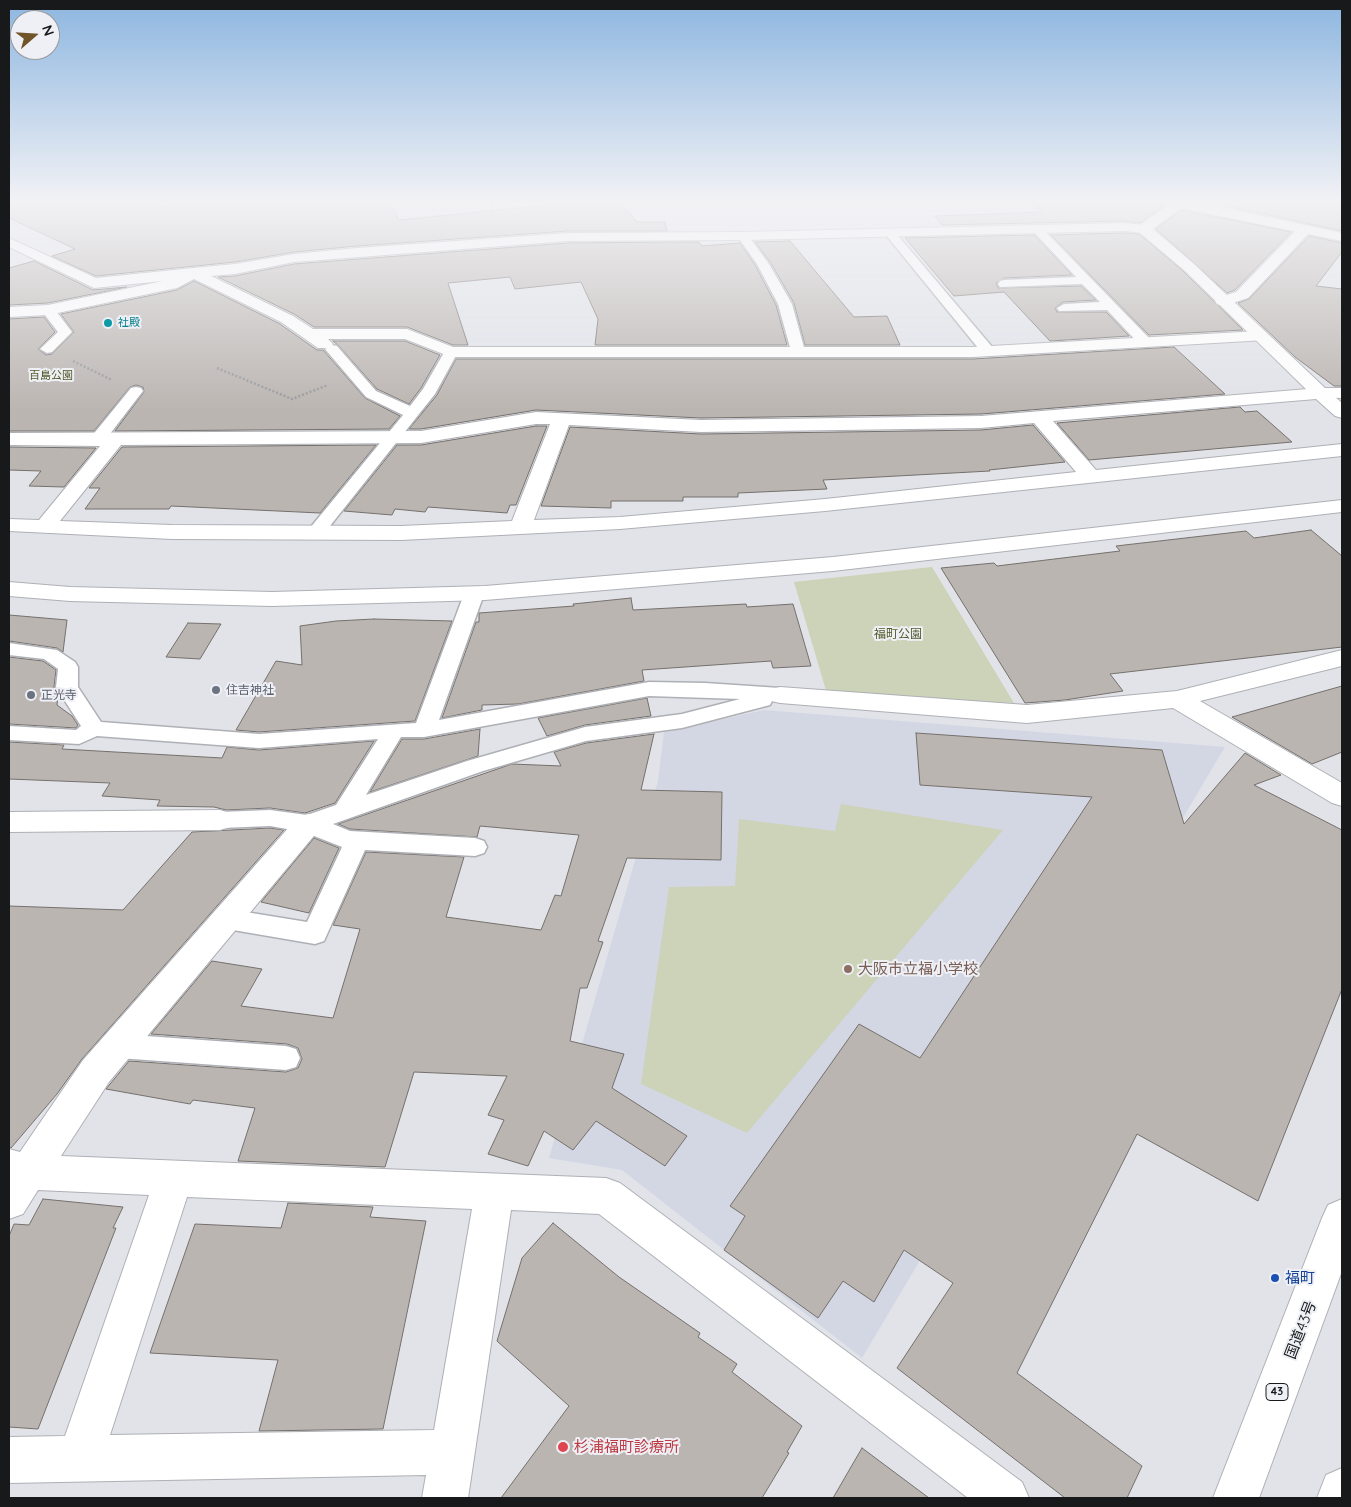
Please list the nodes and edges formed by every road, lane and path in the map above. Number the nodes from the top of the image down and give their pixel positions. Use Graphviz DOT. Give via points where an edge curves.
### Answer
graph roads {
  1 [pos="68,270"];
  2 [pos="221,270"];
  3 [pos="766,270"];
  4 [pos="921,270"];
  5 [pos="1077,270"];
  6 [pos="1191,270"];
  7 [pos="1266,270"];
  8 [pos="193,273"];
  9 [pos="1086,280"];
  10 [pos="1004,284"];
  11 [pos="1223,301"];
  12 [pos="1110,306"];
  13 [pos="1064,308"];
  14 [pos="48,310"];
  15 [pos="9,312"];
  16 [pos="309,334"];
  17 [pos="1260,336"];
  18 [pos="1145,342"];
  19 [pos="47,349"];
  20 [pos="332,349"];
  21 [pos="798,351"];
  22 [pos="988,351"];
  23 [pos="451,352"];
  24 [pos="217,368"];
  25 [pos="355,375"];
  26 [pos="136,391"];
  27 [pos="1342,392"];
  28 [pos="1320,393"];
  29 [pos="1342,412"];
  30 [pos="412,413"];
  31 [pos="1039,417"];
  32 [pos="562,419"];
  33 [pos="394,437"];
  34 [pos="9,439"];
  35 [pos="106,440"];
  36 [pos="1342,450"];
  37 [pos="1090,476"];
  38 [pos="1342,506"];
  39 [pos="9,525"];
  40 [pos="44,527"];
  41 [pos="521,527"];
  42 [pos="316,532"];
  43 [pos="9,590"];
  44 [pos="474,594"];
  45 [pos="9,649"];
  46 [pos="1342,658"];
  47 [pos="780,695"];
  48 [pos="1178,699"];
  49 [pos="94,729"];
  50 [pos="394,730"];
  51 [pos="424,730"];
  52 [pos="9,733"];
  53 [pos="1342,796"];
  54 [pos="344,812"];
  55 [pos="220,820"];
  56 [pos="9,822"];
  57 [pos="308,824"];
  58 [pos="356,841"];
  59 [pos="476,848"];
  60 [pos="226,919"];
  61 [pos="118,1046"];
  62 [pos="286,1058"];
  63 [pos="174,1178"];
  64 [pos="15,1180"];
  65 [pos="494,1192"];
  66 [pos="1342,1218"];
  67 [pos="452,1452"];
  68 [pos="80,1459"];
  69 [pos="9,1460"];
  70 [pos="1342,1490"];
  71 [pos="445,1498"];
  72 [pos="1006,1498"];
  73 [pos="1236,1498"];
  74 [pos="1340,1498"];
  1 -- 8 [label="main road" via="94,283"];
  2 -- 8 [label="main road"];
  3 -- 21 [label="lane" via="785,304"];
  4 -- 22 [label="lane"];
  5 -- 9 [label="lane"];
  6 -- 11 [label="main road"];
  7 -- 11 [label="main road" via="1242,295"];
  8 -- 14 [label="main road" via="177,283"];
  8 -- 16 [label="main road" via="287,319"];
  9 -- 10 [label="lane"];
  9 -- 12 [label="lane"];
  11 -- 17 [label="main road"];
  12 -- 13 [label="lane"];
  12 -- 18 [label="lane"];
  14 -- 15 [label="main road"];
  14 -- 19 [label="lane" via="65,332"];
  16 -- 20 [label="main road"];
  16 -- 23 [label="main road" via="407,334"];
  17 -- 18 [label="main road"];
  17 -- 28 [label="main road"];
  18 -- 22 [label="main road"];
  19 -- 26 [label="path"];
  20 -- 25 [label="lane"];
  21 -- 22 [label="main road"];
  21 -- 23 [label="main road"];
  23 -- 30 [label="lane" via="430,391"];
  24 -- 25 [label="path" via="292,399"];
  25 -- 30 [label="lane" via="371,394"];
  26 -- 35 [label="lane"];
  27 -- 28 [label="main road"];
  28 -- 29 [label="main road"];
  28 -- 31 [label="main road"];
  30 -- 33 [label="lane"];
  31 -- 32 [label="main road" via="981,422 701,426"];
  31 -- 37 [label="main road"];
  32 -- 33 [label="main road" via="536,418 421,437"];
  32 -- 41 [label="main road"];
  33 -- 35 [label="main road"];
  33 -- 42 [label="lane"];
  34 -- 35 [label="main road"];
  35 -- 40 [label="main road"];
  36 -- 37 [label="main road"];
  37 -- 41 [label="main road" via="824,505 620,523"];
  38 -- 44 [label="main road" via="833,564"];
  39 -- 40 [label="main road"];
  40 -- 42 [label="main road" via="172,532"];
  41 -- 42 [label="main road" via="401,533"];
  43 -- 44 [label="main road" via="272,599"];
  44 -- 51 [label="lane"];
  45 -- 49 [label="lane" via="50,654 68,667 67,687"];
  46 -- 48 [label="main road"];
  47 -- 48 [label="main road" via="1027,714"];
  47 -- 51 [label="lane" via="649,689"];
  47 -- 54 [label="lane" via="682,721 585,734 475,766"];
  48 -- 53 [label="main road"];
  49 -- 50 [label="lane" via="259,741"];
  49 -- 52 [label="lane" via="79,737"];
  50 -- 51 [label="lane"];
  50 -- 54 [label="lane"];
  54 -- 57 [label="lane"];
  55 -- 56 [label="main road"];
  55 -- 57 [label="lane" via="270,818"];
  57 -- 58 [label="lane"];
  57 -- 60 [label="main road"];
  58 -- 59 [label="lane"];
  58 -- 60 [label="lane" via="315,934"];
  60 -- 61 [label="main road"];
  61 -- 62 [label="lane"];
  61 -- 64 [label="main road"];
  63 -- 64 [label="main road"];
  63 -- 65 [label="main road"];
  63 -- 68 [label="main road"];
  65 -- 67 [label="main road"];
  65 -- 72 [label="main road" via="606,1196"];
  66 -- 73 [label="main road, 国道43号 / 43"];
  67 -- 68 [label="main road"];
  67 -- 71 [label="main road"];
  68 -- 69 [label="main road"];
  70 -- 74 [label="main road"];
}
